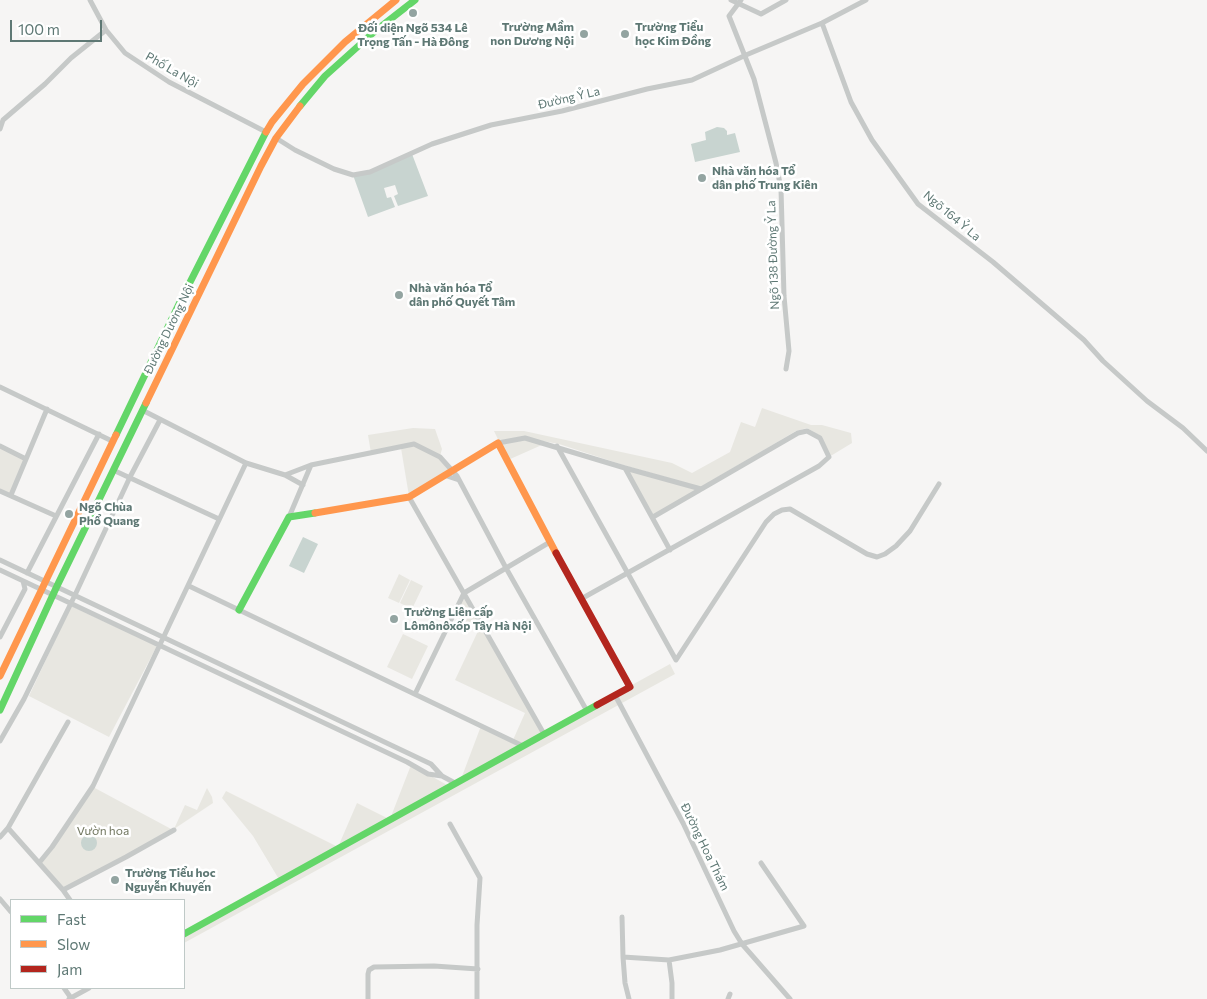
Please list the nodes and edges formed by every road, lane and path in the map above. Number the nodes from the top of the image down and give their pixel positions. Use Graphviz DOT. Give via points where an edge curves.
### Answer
graph roads {
  1 [pos="90,0"];
  2 [pos="396,0"];
  3 [pos="415,0"];
  4 [pos="731,0"];
  5 [pos="786,0"];
  6 [pos="866,0"];
  7 [pos="739,2"];
  8 [pos="822,23"];
  9 [pos="106,30"];
  10 [pos="746,55"];
  11 [pos="0,129"];
  12 [pos="266,132"];
  13 [pos="276,138"];
  14 [pos="786,369"];
  15 [pos="0,387"];
  16 [pos="47,409"];
  17 [pos="142,410"];
  18 [pos="160,420"];
  19 [pos="100,434"];
  20 [pos="112,441"];
  21 [pos="498,443"];
  22 [pos="0,446"];
  23 [pos="557,446"];
  24 [pos="1207,451"];
  25 [pos="26,459"];
  26 [pos="246,463"];
  27 [pos="311,465"];
  28 [pos="625,468"];
  29 [pos="453,469"];
  30 [pos="113,470"];
  31 [pos="285,475"];
  32 [pos="444,475"];
  33 [pos="130,477"];
  34 [pos="459,480"];
  35 [pos="303,484"];
  36 [pos="939,484"];
  37 [pos="701,489"];
  38 [pos="0,490"];
  39 [pos="11,495"];
  40 [pos="409,496"];
  41 [pos="56,516"];
  42 [pos="289,516"];
  43 [pos="653,517"];
  44 [pos="219,519"];
  45 [pos="550,542"];
  46 [pos="670,550"];
  47 [pos="0,560"];
  48 [pos="506,568"];
  49 [pos="0,570"];
  50 [pos="27,573"];
  51 [pos="627,574"];
  52 [pos="24,581"];
  53 [pos="46,582"];
  54 [pos="57,586"];
  55 [pos="189,586"];
  56 [pos="42,589"];
  57 [pos="464,593"];
  58 [pos="53,594"];
  59 [pos="76,595"];
  60 [pos="581,599"];
  61 [pos="71,604"];
  62 [pos="240,610"];
  63 [pos="3,626"];
  64 [pos="0,637"];
  65 [pos="164,638"];
  66 [pos="160,645"];
  67 [pos="0,676"];
  68 [pos="415,694"];
  69 [pos="615,695"];
  70 [pos="0,710"];
  71 [pos="587,710"];
  72 [pos="68,722"];
  73 [pos="544,734"];
  74 [pos="0,741"];
  75 [pos="523,746"];
  76 [pos="442,776"];
  77 [pos="455,783"];
  78 [pos="450,824"];
  79 [pos="8,828"];
  80 [pos="174,830"];
  81 [pos="0,838"];
  82 [pos="39,863"];
  83 [pos="762,863"];
  84 [pos="63,890"];
  85 [pos="69,899"];
  86 [pos="0,900"];
  87 [pos="10,911"];
  88 [pos="622,917"];
  89 [pos="185,933"];
  90 [pos="742,944"];
  91 [pos="623,957"];
  92 [pos="669,960"];
  93 [pos="478,969"];
  94 [pos="87,989"];
  95 [pos="70,998"];
  96 [pos="368,999"];
  97 [pos="477,999"];
  98 [pos="629,999"];
  99 [pos="672,999"];
  100 [pos="790,999"];
  1 -- 9 [label="street, Phố La Nội"];
  2 -- 12 [label="main road, Đường Dương Nội" via="344,42 303,84"];
  3 -- 13 [label="main road, Đường Dương Nội" via="325,76"];
  4 -- 7 [label="street"];
  5 -- 7 [label="street" via="762,14"];
  6 -- 8 [label="street, Đường Ỷ La"];
  7 -- 10 [label="street, Ngõ 138 Đường Ỷ La" via="729,16"];
  8 -- 10 [label="street, Đường Ỷ La"];
  8 -- 24 [label="street, Ngõ 164 Ỷ La" via="851,102 872,140 918,204 993,262"];
  9 -- 11 [label="street" via="3,120"];
  9 -- 12 [label="street, Phố La Nội" via="125,53 169,82"];
  10 -- 13 [label="street, Đường Ỷ La" via="692,80 491,125 432,144 370,172 353,175 334,169"];
  10 -- 14 [label="street, Ngõ 138 Đường Ỷ La" via="781,189 789,352"];
  12 -- 13 [label="main road"];
  12 -- 20 [label="main road, Đường Dương Nội"];
  13 -- 17 [label="main road, Đường Dương Nội"];
  15 -- 16 [label="street"];
  16 -- 19 [label="street"];
  16 -- 25 [label="street"];
  17 -- 18 [label="street"];
  17 -- 30 [label="main road, Đường Dương Nội"];
  18 -- 26 [label="street"];
  18 -- 33 [label="street"];
  19 -- 20 [label="street"];
  19 -- 41 [label="street"];
  20 -- 53 [label="main road, Đường Dương Nội"];
  21 -- 23 [label="street" via="525,438"];
  21 -- 29 [label="main road"];
  21 -- 45 [label="main road"];
  22 -- 25 [label="street"];
  23 -- 28 [label="street"];
  23 -- 51 [label="street"];
  25 -- 39 [label="street"];
  26 -- 31 [label="street"];
  26 -- 44 [label="street"];
  27 -- 29 [label="street" via="414,444 440,457"];
  27 -- 31 [label="street"];
  27 -- 35 [label="street"];
  28 -- 37 [label="street"];
  28 -- 43 [label="street"];
  29 -- 32 [label="main road"];
  29 -- 34 [label="street"];
  30 -- 33 [label="street"];
  30 -- 54 [label="main road, Đường Dương Nội"];
  31 -- 35 [label="street"];
  32 -- 34 [label="street"];
  32 -- 40 [label="main road"];
  33 -- 44 [label="street"];
  33 -- 59 [label="street"];
  34 -- 48 [label="street"];
  35 -- 42 [label="street"];
  36 -- 51 [label="street" via="910,531 896,546 877,556 867,554 790,509 774,514 676,660"];
  37 -- 43 [label="street"];
  37 -- 46 [label="street" via="806,431 820,438 829,457 819,466"];
  38 -- 39 [label="street"];
  39 -- 41 [label="street"];
  40 -- 42 [label="main road"];
  40 -- 57 [label="street"];
  41 -- 50 [label="street"];
  42 -- 62 [label="main road"];
  43 -- 46 [label="street"];
  44 -- 55 [label="street"];
  45 -- 48 [label="street"];
  45 -- 60 [label="main road"];
  46 -- 51 [label="street"];
  47 -- 50 [label="street"];
  48 -- 57 [label="street"];
  48 -- 71 [label="street"];
  49 -- 52 [label="street"];
  50 -- 53 [label="street"];
  51 -- 60 [label="street"];
  52 -- 56 [label="street"];
  52 -- 63 [label="street" via="25,589"];
  53 -- 54 [label="street"];
  53 -- 56 [label="main road, Đường Dương Nội"];
  54 -- 58 [label="main road, Đường Dương Nội"];
  54 -- 59 [label="street"];
  55 -- 62 [label="street"];
  55 -- 65 [label="street"];
  56 -- 58 [label="street"];
  56 -- 67 [label="main road, Đường Dương Nội"];
  57 -- 68 [label="street"];
  57 -- 73 [label="street"];
  58 -- 61 [label="street"];
  58 -- 70 [label="main road, Đường Dương Nội"];
  59 -- 61 [label="street"];
  59 -- 65 [label="street"];
  60 -- 69 [label="main road" via="630,686"];
  61 -- 66 [label="street"];
  61 -- 74 [label="street"];
  62 -- 68 [label="street"];
  63 -- 64 [label="street"];
  65 -- 66 [label="street"];
  65 -- 76 [label="street" via="431,764"];
  66 -- 76 [label="street" via="428,774"];
  66 -- 82 [label="street" via="92,786"];
  68 -- 75 [label="street"];
  69 -- 71 [label="main road"];
  69 -- 90 [label="street, Đường Hoa Thám"];
  71 -- 73 [label="main road"];
  72 -- 79 [label="street"];
  73 -- 75 [label="main road"];
  75 -- 77 [label="main road"];
  76 -- 77 [label="street"];
  77 -- 89 [label="main road"];
  78 -- 93 [label="street" via="480,878"];
  79 -- 81 [label="street"];
  79 -- 82 [label="street"];
  80 -- 84 [label="street"];
  82 -- 84 [label="street"];
  83 -- 90 [label="street" via="804,926"];
  84 -- 85 [label="street"];
  86 -- 87 [label="street"];
  88 -- 91 [label="street"];
  90 -- 92 [label="street"];
  90 -- 100 [label="street, Đường Hoa Thám"];
  91 -- 92 [label="street"];
  91 -- 98 [label="street"];
  92 -- 99 [label="street"];
  93 -- 96 [label="street" via="374,967 368,974"];
  93 -- 97 [label="street"];
  94 -- 95 [label="street"];
}
